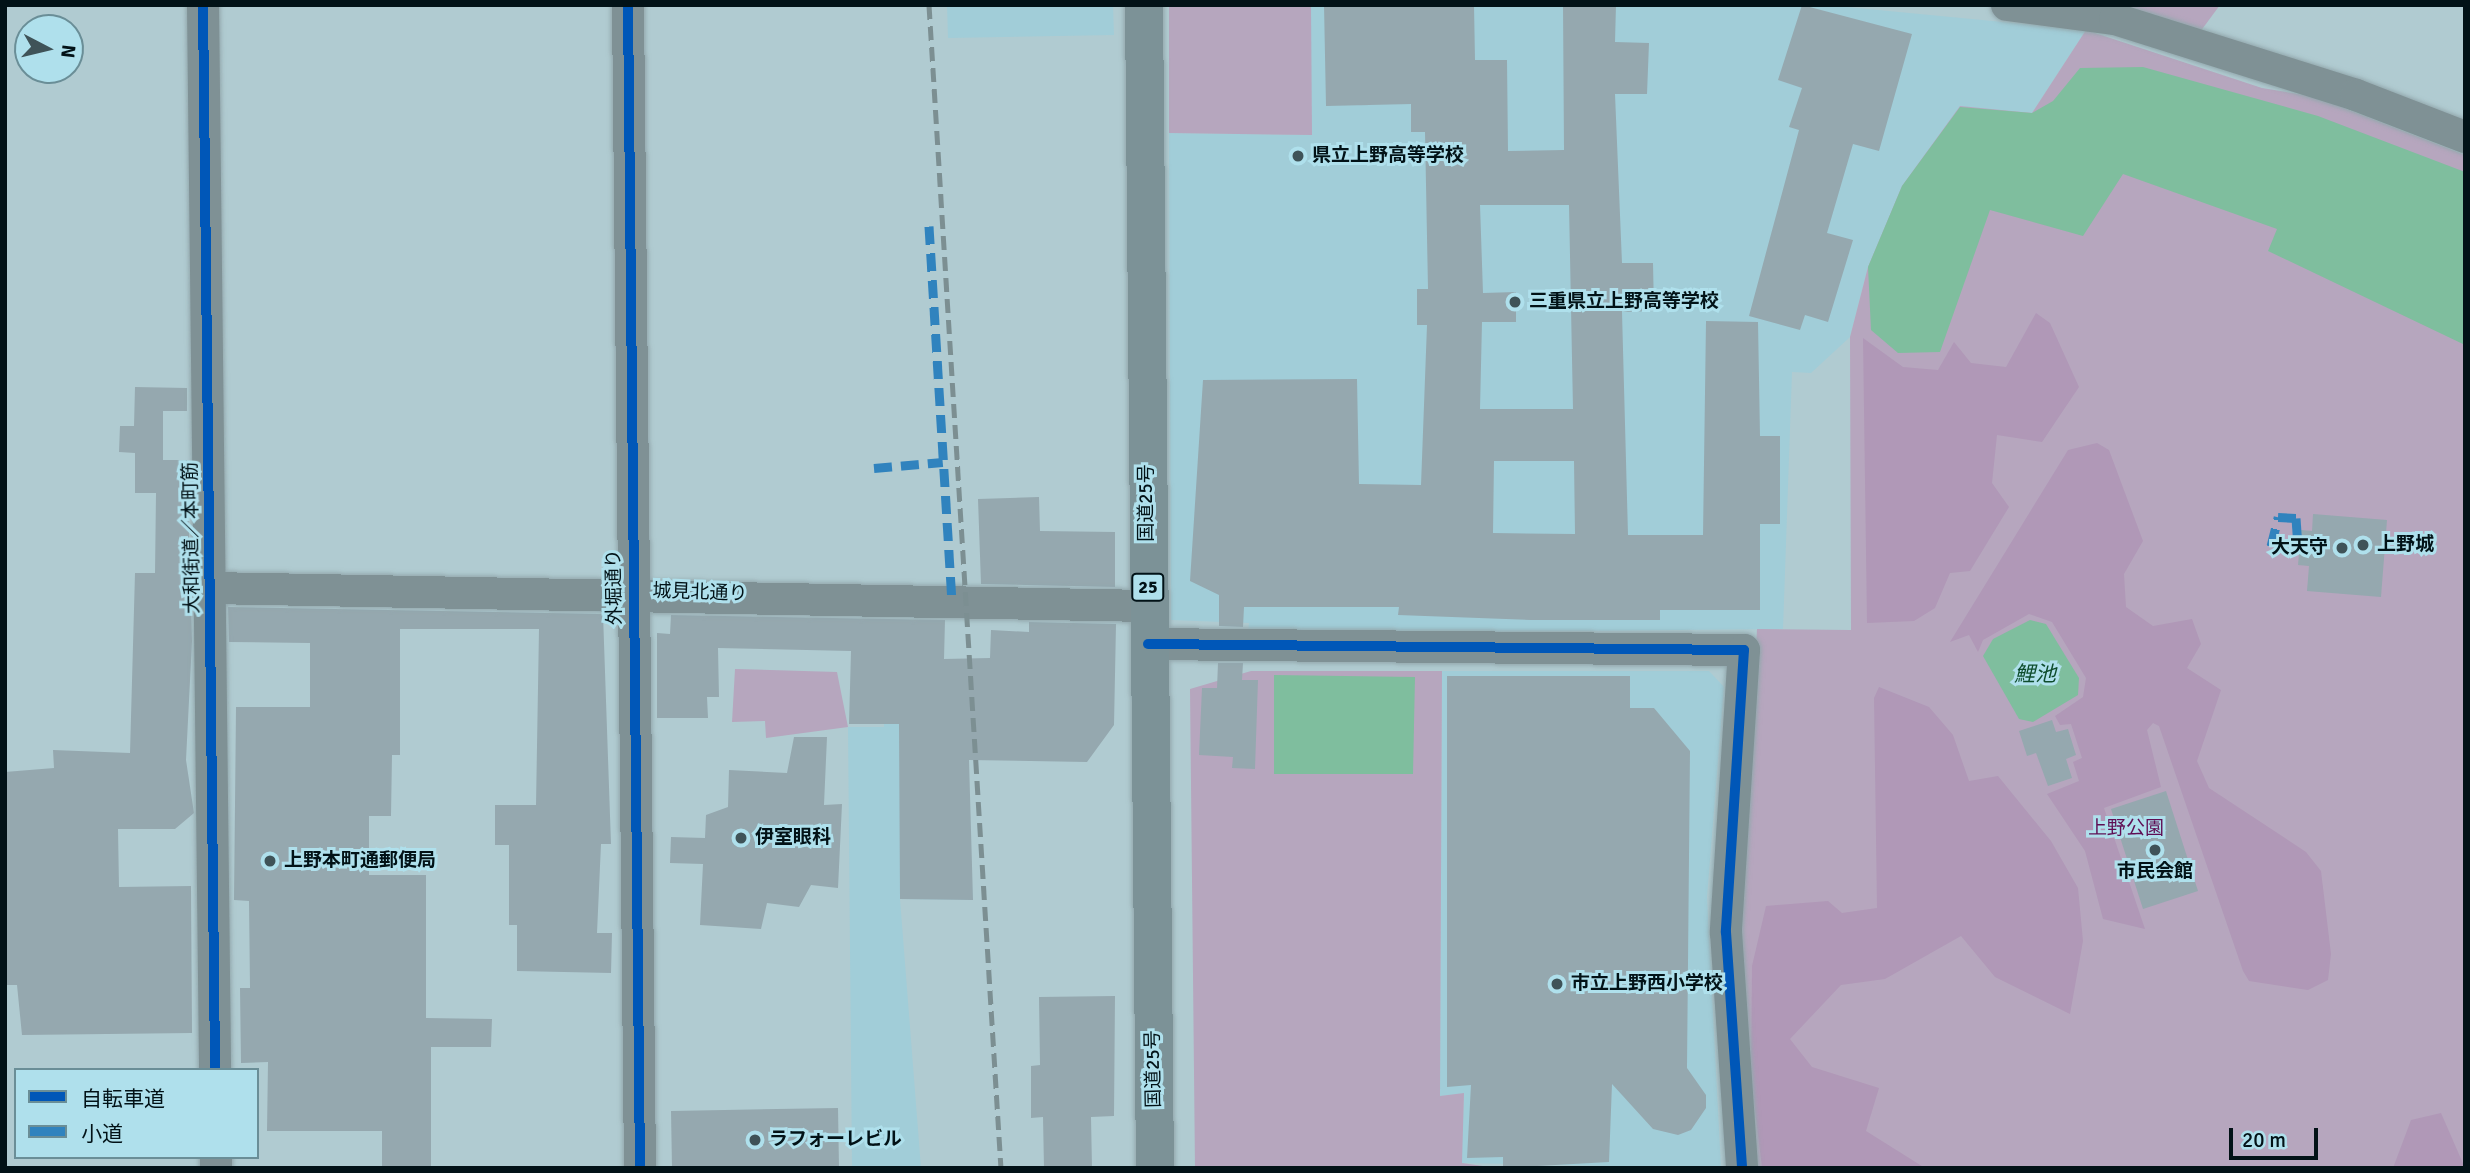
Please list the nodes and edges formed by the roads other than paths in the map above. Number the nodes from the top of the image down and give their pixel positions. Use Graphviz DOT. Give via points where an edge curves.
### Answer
graph roads {
  1 [pos="203,5"];
  2 [pos="628,5"];
  3 [pos="1144,5"];
  4 [pos="2007,5"];
  5 [pos="2465,136"];
  6 [pos="210,588"];
  7 [pos="632,591"];
  8 [pos="1148,606"];
  9 [pos="1148,644"];
  10 [pos="215,1068"];
  11 [pos="640,1168"];
  12 [pos="1155,1168"];
  13 [pos="1742,1168"];
  1 -- 6 [label="street, 大和街道／本町筋"];
  2 -- 7 [label="street, 外堀通り"];
  3 -- 8 [label="highway, 国道25号 / 25"];
  4 -- 5 [label="street" via="2115,19 2356,94"];
  6 -- 7 [label="street, 城見北通り"];
  6 -- 10 [label="street, 大和街道／本町筋"];
  7 -- 8 [label="street, 城見北通り"];
  7 -- 11 [label="street, 外堀通り"];
  8 -- 9 [label="highway, 国道25号 / 25"];
  9 -- 12 [label="highway, 国道25号 / 25"];
  9 -- 13 [label="street" via="1744,650 1726,932"];
}
